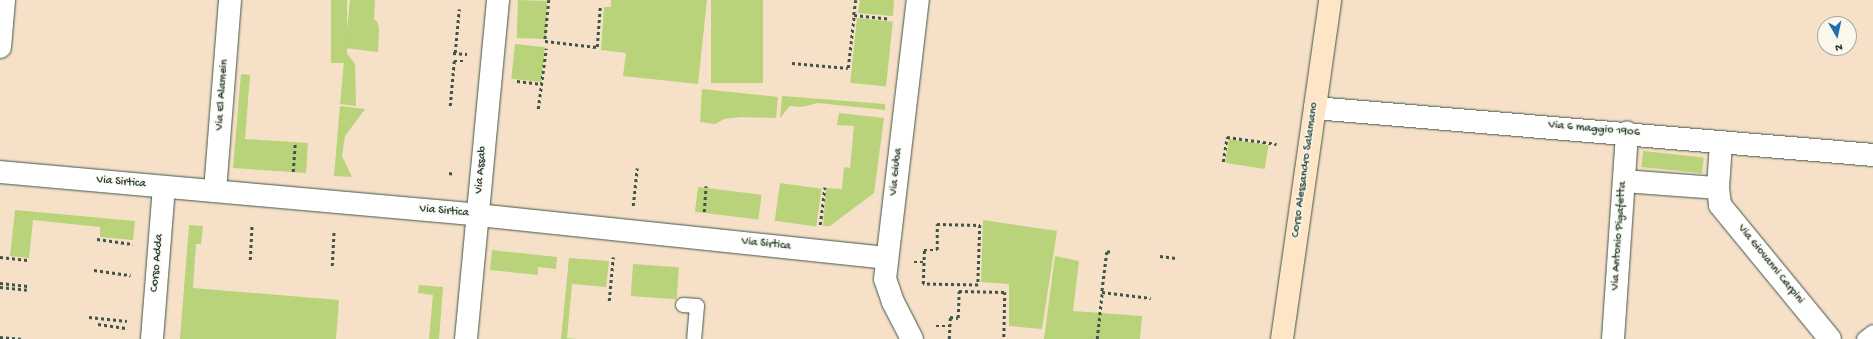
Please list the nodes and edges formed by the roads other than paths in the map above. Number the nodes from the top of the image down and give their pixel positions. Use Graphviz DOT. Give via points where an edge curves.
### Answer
graph roads {
  1 [pos="4,0"];
  2 [pos="230,0"];
  3 [pos="498,0"];
  4 [pos="918,0"];
  5 [pos="1330,0"];
  6 [pos="0,47"];
  7 [pos="1315,108"];
  8 [pos="1627,132"];
  9 [pos="1721,142"];
  10 [pos="1873,155"];
  11 [pos="0,172"];
  12 [pos="1624,181"];
  13 [pos="164,187"];
  14 [pos="1718,188"];
  15 [pos="215,191"];
  16 [pos="478,214"];
  17 [pos="887,258"];
  18 [pos="683,305"];
  19 [pos="153,332"];
  20 [pos="1873,332"];
  21 [pos="694,338"];
  22 [pos="466,339"];
  23 [pos="912,339"];
  24 [pos="1282,339"];
  25 [pos="1613,339"];
  26 [pos="1830,339"];
  27 [pos="1864,339"];
  1 -- 6 [label="street"];
  2 -- 15 [label="street, Via El Alamein"];
  3 -- 16 [label="street, Via Assab"];
  4 -- 17 [label="street, Via Giuba"];
  5 -- 7 [label="street, Corso Alessandro Salamano"];
  7 -- 8 [label="street, Via 6 maggio 1906"];
  7 -- 24 [label="street, Corso Alessandro Salamano"];
  8 -- 9 [label="street, Via 6 maggio 1906"];
  8 -- 12 [label="street, Via Antonio Pigafetta"];
  9 -- 10 [label="street, Via 6 maggio 1906"];
  9 -- 14 [label="street, Via Giovanni Carpini"];
  11 -- 13 [label="street, Via Sirtica"];
  12 -- 14 [label="street"];
  12 -- 25 [label="street, Via Antonio Pigafetta"];
  13 -- 15 [label="street, Via Sirtica"];
  13 -- 19 [label="street, Corso Adda"];
  14 -- 26 [label="street, Via Giovanni Carpini" via="1720,205"];
  15 -- 16 [label="street, Via Sirtica"];
  16 -- 17 [label="street, Via Sirtica"];
  16 -- 22 [label="street, Via Assab"];
  17 -- 23 [label="street, Via Giuba" via="885,279 893,302"];
  18 -- 21 [label="lane" via="697,306"];
  20 -- 27 [label="lane"];
}
